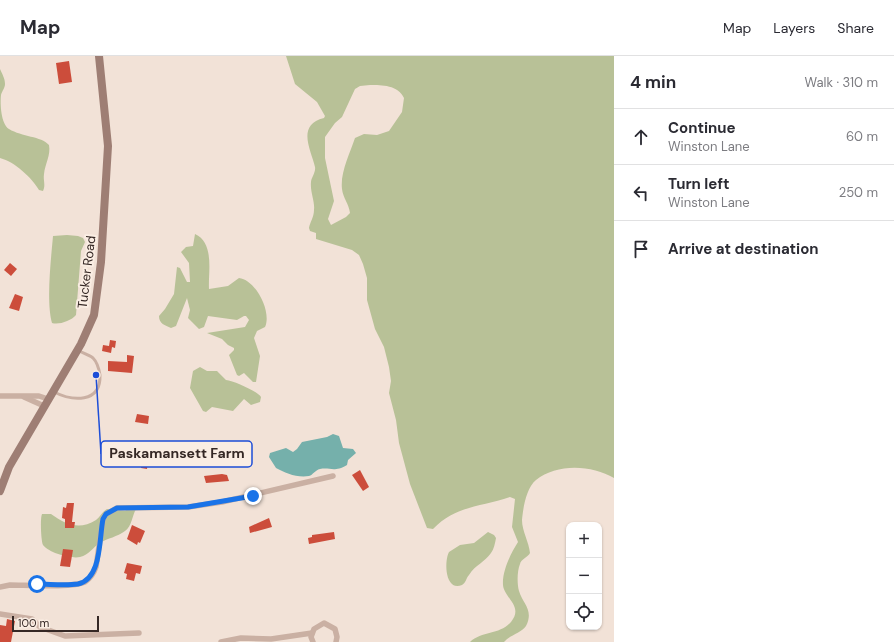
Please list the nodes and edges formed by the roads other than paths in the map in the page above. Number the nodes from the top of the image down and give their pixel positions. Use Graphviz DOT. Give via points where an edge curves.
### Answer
graph roads {
  1 [pos="99,56"];
  2 [pos="77,350"];
  3 [pos="53,391"];
  4 [pos="0,396"];
  5 [pos="46,403"];
  6 [pos="3,473"];
  7 [pos="333,476"];
  8 [pos="0,491"];
  9 [pos="0,586"];
  10 [pos="0,614"];
  11 [pos="139,633"];
  12 [pos="312,633"];
  13 [pos="221,642"];
  14 [pos="313,642"];
  15 [pos="336,642"];
  1 -- 2 [label="main road, Tucker Road" via="108,146 101,262 94,315"];
  2 -- 3 [label="main road, Tucker Road"];
  2 -- 3 [label="lane" via="92,358 97,364 100,384 96,391 92,395 78,398"];
  3 -- 5 [label="main road, Tucker Road"];
  4 -- 5 [label="street" via="38,396"];
  5 -- 6 [label="main road, Tucker Road"];
  6 -- 8 [label="main road, Tucker Road"];
  7 -- 9 [label="street" via="215,503 188,507 117,508 106,514 103,519 96,567 94,574 86,581 70,584"];
  10 -- 11 [label="street" via="32,619 40,627 65,636"];
  12 -- 13 [label="street" via="271,639 241,638"];
  12 -- 14 [label="street"];
  12 -- 15 [label="street" via="320,624 329,624 337,633"];
}
